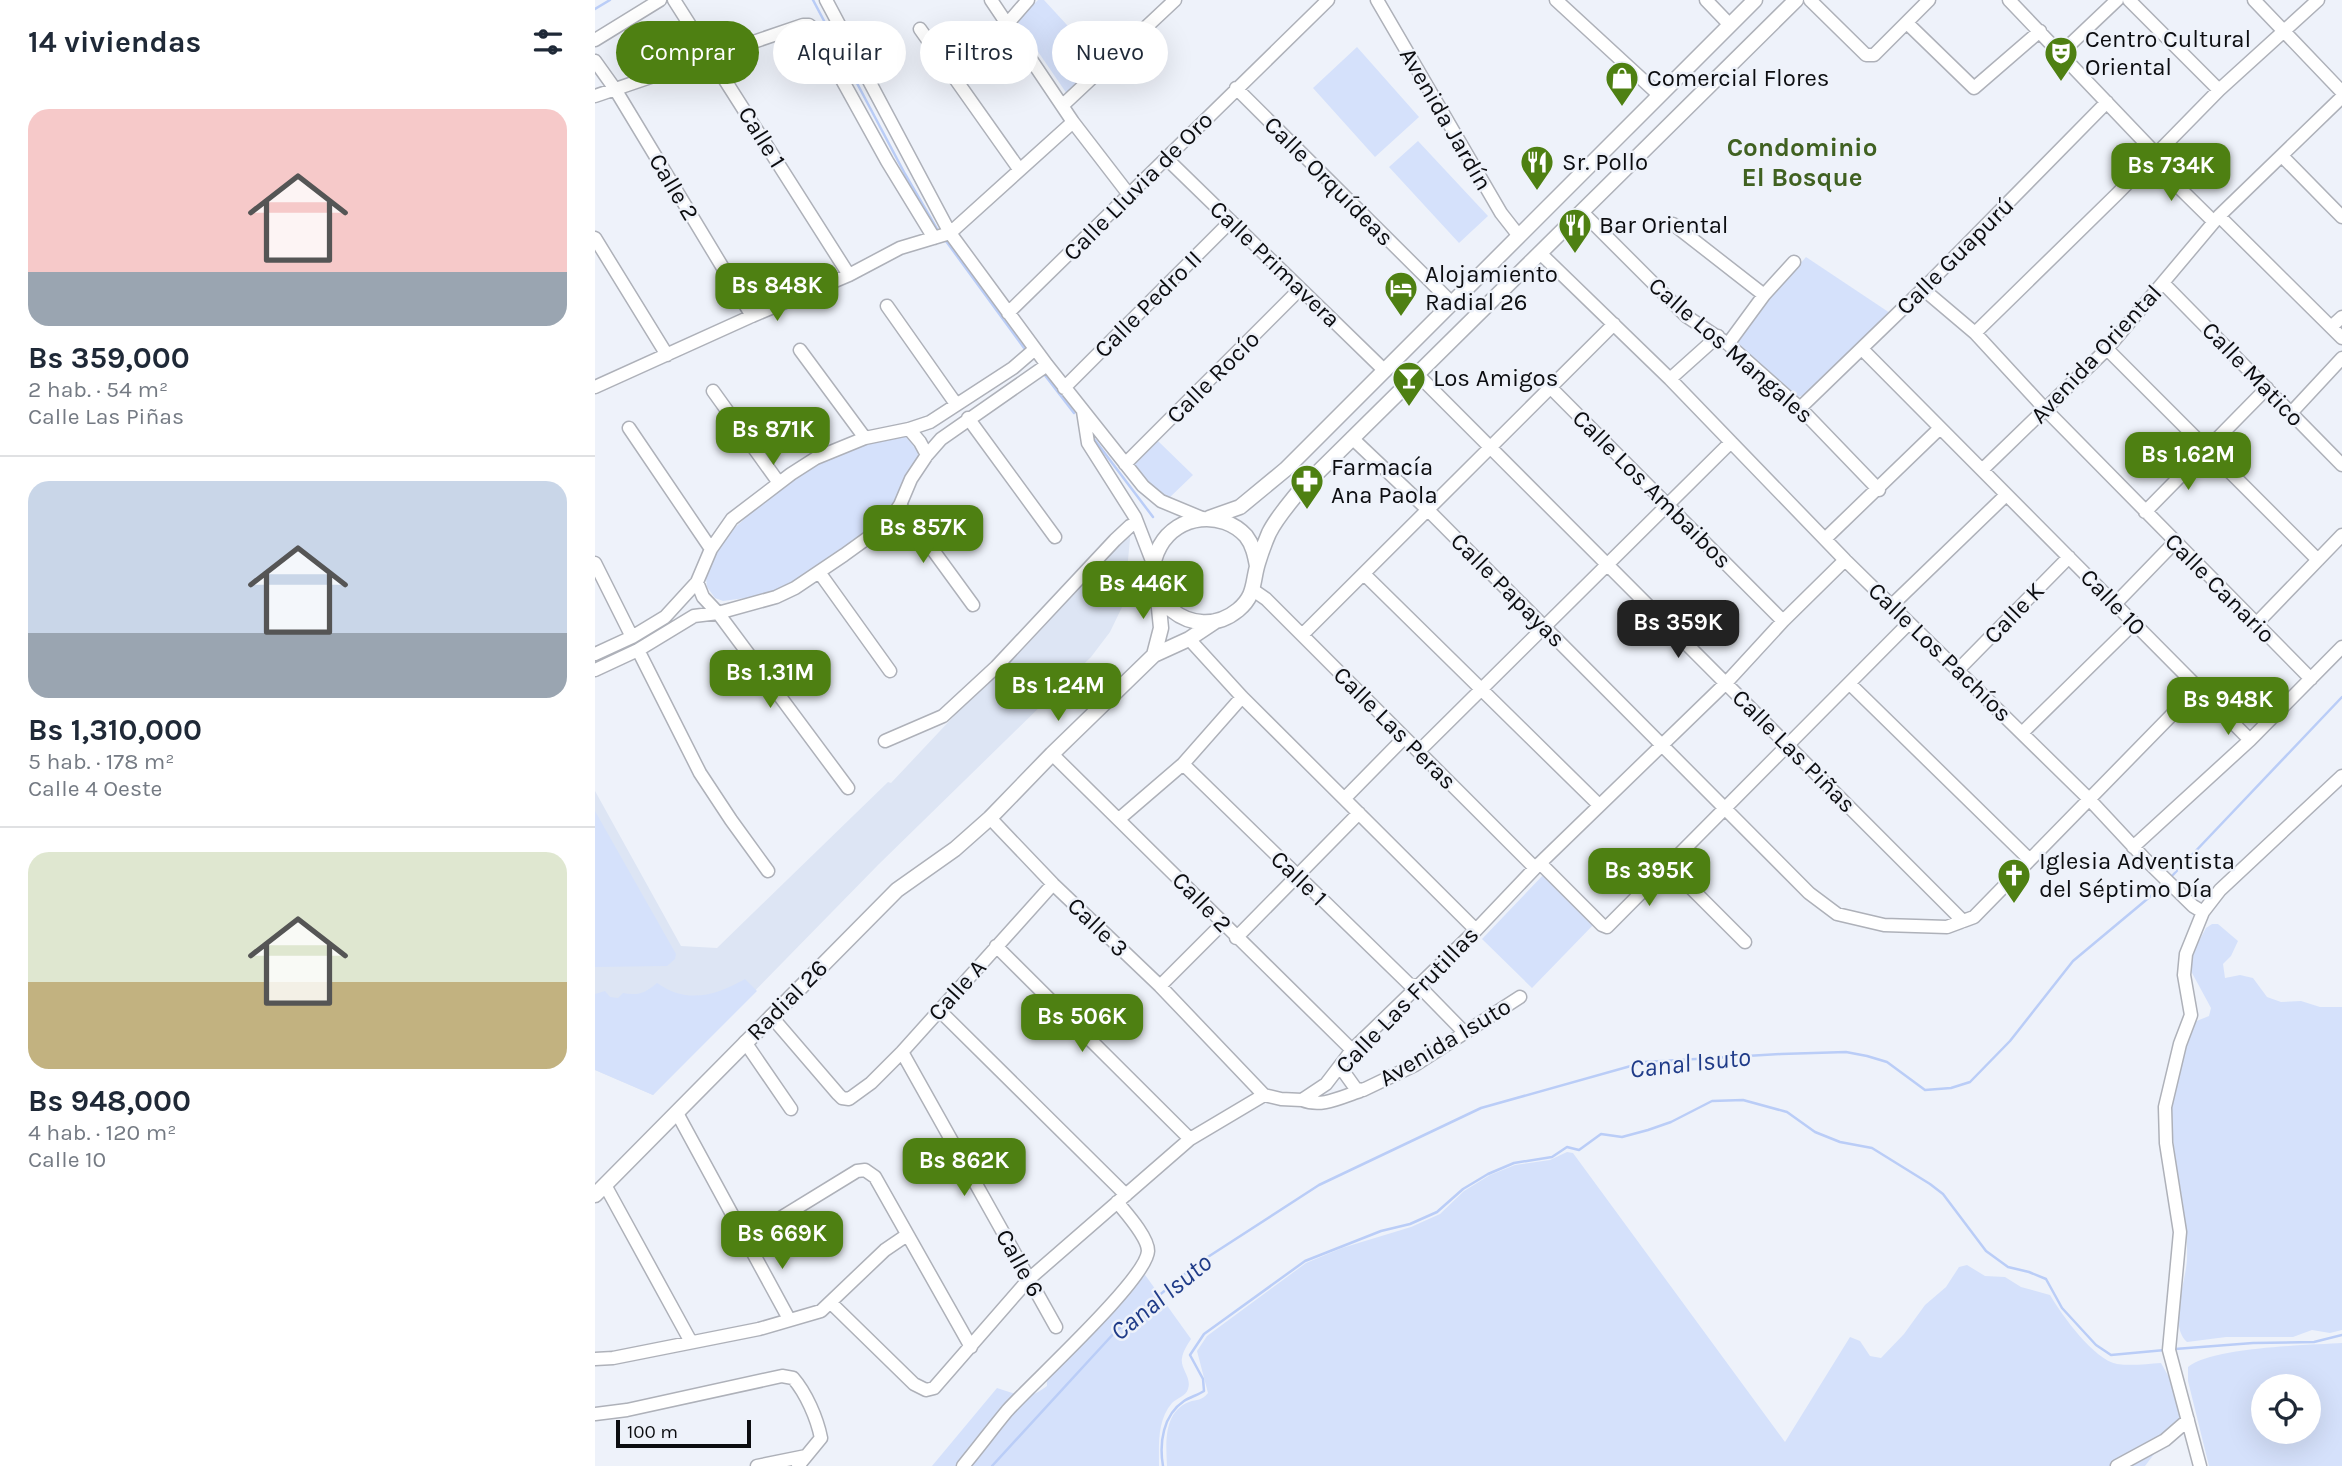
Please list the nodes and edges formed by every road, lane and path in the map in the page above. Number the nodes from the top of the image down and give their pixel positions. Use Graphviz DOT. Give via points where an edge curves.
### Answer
graph roads {
  1 [pos="660,0"];
  2 [pos="674,0"];
  3 [pos="827,0"];
  4 [pos="991,0"];
  5 [pos="1028,0"];
  6 [pos="1174,0"];
  7 [pos="1328,0"];
  8 [pos="1377,0"];
  9 [pos="1556,0"];
  10 [pos="1706,0"];
  11 [pos="1755,0"];
  12 [pos="1796,0"];
  13 [pos="1810,0"];
  14 [pos="1929,0"];
  15 [pos="2009,0"];
  16 [pos="2117,0"];
  17 [pos="2129,0"];
  18 [pos="2254,0"];
  19 [pos="2318,0"];
  20 [pos="688,21"];
  21 [pos="1006,21"];
  22 [pos="1009,21"];
  23 [pos="1906,23"];
  24 [pos="1730,25"];
  25 [pos="2285,30"];
  26 [pos="2040,31"];
  27 [pos="595,40"];
  28 [pos="759,40"];
  29 [pos="1711,45"];
  30 [pos="2060,54"];
  31 [pos="595,61"];
  32 [pos="1688,65"];
  33 [pos="1728,67"];
  34 [pos="1038,68"];
  35 [pos="630,84"];
  36 [pos="729,84"];
  37 [pos="959,84"];
  38 [pos="1236,88"];
  39 [pos="615,89"];
  40 [pos="2219,90"];
  41 [pos="2341,90"];
  42 [pos="1702,92"];
  43 [pos="1658,94"];
  44 [pos="595,96"];
  45 [pos="2107,102"];
  46 [pos="1063,105"];
  47 [pos="1073,122"];
  48 [pos="2153,156"];
  49 [pos="2282,156"];
  50 [pos="1166,158"];
  51 [pos="1019,169"];
  52 [pos="1130,196"];
  53 [pos="1582,212"];
  54 [pos="2342,216"];
  55 [pos="2217,219"];
  56 [pos="1231,221"];
  57 [pos="1673,225"];
  58 [pos="950,233"];
  59 [pos="1519,236"];
  60 [pos="595,238"];
  61 [pos="935,238"];
  62 [pos="1541,254"];
  63 [pos="1794,262"];
  64 [pos="849,275"];
  65 [pos="2163,283"];
  66 [pos="1300,289"];
  67 [pos="1923,289"];
  68 [pos="1765,295"];
  69 [pos="1452,303"];
  70 [pos="887,306"];
  71 [pos="1008,313"];
  72 [pos="752,316"];
  73 [pos="2342,317"];
  74 [pos="1614,324"];
  75 [pos="2331,327"];
  76 [pos="1975,333"];
  77 [pos="2342,338"];
  78 [pos="1723,340"];
  79 [pos="1861,348"];
  80 [pos="2108,349"];
  81 [pos="800,350"];
  82 [pos="1031,354"];
  83 [pos="667,355"];
  84 [pos="2342,359"];
  85 [pos="1042,368"];
  86 [pos="1385,371"];
  87 [pos="1417,374"];
  88 [pos="1670,379"];
  89 [pos="595,387"];
  90 [pos="1065,388"];
  91 [pos="1551,388"];
  92 [pos="2267,388"];
  93 [pos="713,391"];
  94 [pos="956,404"];
  95 [pos="1800,408"];
  96 [pos="2046,410"];
  97 [pos="1083,411"];
  98 [pos="2291,413"];
  99 [pos="968,418"];
  100 [pos="930,422"];
  101 [pos="629,428"];
  102 [pos="1940,428"];
  103 [pos="909,429"];
  104 [pos="865,438"];
  105 [pos="1352,438"];
  106 [pos="941,439"];
  107 [pos="1731,442"];
  108 [pos="1490,448"];
  109 [pos="2207,449"];
  110 [pos="927,455"];
  111 [pos="1125,464"];
  112 [pos="2342,465"];
  113 [pos="1286,469"];
  114 [pos="1983,469"];
  115 [pos="779,483"];
  116 [pos="1878,489"];
  117 [pos="1300,490"];
  118 [pos="2006,495"];
  119 [pos="900,505"];
  120 [pos="1669,505"];
  121 [pos="1428,510"];
  122 [pos="2145,512"];
  123 [pos="1205,518"];
  124 [pos="1137,523"];
  125 [pos="2342,536"];
  126 [pos="1055,537"];
  127 [pos="1826,538"];
  128 [pos="2175,542"];
  129 [pos="711,549"];
  130 [pos="2069,557"];
  131 [pos="1845,560"];
  132 [pos="2318,560"];
  133 [pos="595,563"];
  134 [pos="1154,566"];
  135 [pos="1257,566"];
  136 [pos="1607,566"];
  137 [pos="819,572"];
  138 [pos="1364,574"];
  139 [pos="697,582"];
  140 [pos="1157,588"];
  141 [pos="1253,590"];
  142 [pos="683,599"];
  143 [pos="2115,604"];
  144 [pos="973,606"];
  145 [pos="1892,606"];
  146 [pos="718,613"];
  147 [pos="694,616"];
  148 [pos="1218,621"];
  149 [pos="1783,621"];
  150 [pos="1909,623"];
  151 [pos="2134,623"];
  152 [pos="2256,624"];
  153 [pos="1545,628"];
  154 [pos="1302,635"];
  155 [pos="632,637"];
  156 [pos="1189,639"];
  157 [pos="2342,647"];
  158 [pos="638,650"];
  159 [pos="595,653"];
  160 [pos="1154,655"];
  161 [pos="595,670"];
  162 [pos="1958,670"];
  163 [pos="890,671"];
  164 [pos="2311,679"];
  165 [pos="1726,684"];
  166 [pos="1850,684"];
  167 [pos="2198,688"];
  168 [pos="1482,689"];
  169 [pos="1242,697"];
  170 [pos="2022,733"];
  171 [pos="1404,738"];
  172 [pos="2250,740"];
  173 [pos="884,741"];
  174 [pos="1788,744"];
  175 [pos="1662,745"];
  176 [pos="1419,751"];
  177 [pos="1052,754"];
  178 [pos="1183,764"];
  179 [pos="2342,776"];
  180 [pos="848,788"];
  181 [pos="1345,798"];
  182 [pos="2089,799"];
  183 [pos="1599,806"];
  184 [pos="1725,808"];
  185 [pos="1359,813"];
  186 [pos="990,818"];
  187 [pos="1119,819"];
  188 [pos="2133,847"];
  189 [pos="2029,859"];
  190 [pos="1537,865"];
  191 [pos="1668,865"];
  192 [pos="768,870"];
  193 [pos="1297,877"];
  194 [pos="1053,884"];
  195 [pos="2198,909"];
  196 [pos="1963,921"];
  197 [pos="1223,923"];
  198 [pos="1476,930"];
  199 [pos="1236,938"];
  200 [pos="1745,942"];
  201 [pos="996,946"];
  202 [pos="1160,986"];
  203 [pos="1419,986"];
  204 [pos="1520,997"];
  205 [pos="939,1010"];
  206 [pos="771,1016"];
  207 [pos="1464,1032"];
  208 [pos="745,1042"];
  209 [pos="1352,1050"];
  210 [pos="902,1052"];
  211 [pos="1341,1068"];
  212 [pos="1360,1091"];
  213 [pos="1264,1095"];
  214 [pos="1302,1100"];
  215 [pos="791,1109"];
  216 [pos="677,1113"];
  217 [pos="1190,1139"];
  218 [pos="600,1190"];
  219 [pos="1121,1198"];
  220 [pos="907,1235"];
  221 [pos="746,1239"];
  222 [pos="1029,1279"];
  223 [pos="831,1303"];
  224 [pos="789,1319"];
  225 [pos="1056,1327"];
  226 [pos="691,1342"];
  227 [pos="971,1347"];
  228 [pos="595,1359"];
  229 [pos="595,1414"];
  230 [pos="2188,1420"];
  231 [pos="802,1461"];
  232 [pos="761,1466"];
  233 [pos="963,1466"];
  234 [pos="2117,1466"];
  235 [pos="2200,1466"];
  1 -- 27 [label="street"];
  2 -- 20 [label="street, Calle 1"];
  3 -- 58 [label="street"];
  4 -- 21 [label="street"];
  5 -- 22 [label="street"];
  6 -- 46 [label="street"];
  7 -- 38 [label="street, Calle Lluvia de Oro"];
  8 -- 59 [label="street, Avenida Jardín" via="1501,214"];
  9 -- 43 [label="street"];
  10 -- 24 [label="street"];
  11 -- 24 [label="main road"];
  12 -- 33 [label="main road"];
  13 -- 23 [label="street" via="1865,55 1874,55"];
  14 -- 23 [label="street"];
  15 -- 26 [label="street"];
  16 -- 30 [label="street"];
  17 -- 40 [label="street"];
  18 -- 25 [label="street"];
  19 -- 25 [label="street"];
  23 -- 26 [label="street" via="1974,88"];
  24 -- 29 [label="main road"];
  25 -- 40 [label="street"];
  25 -- 41 [label="street"];
  26 -- 30 [label="street"];
  28 -- 61 [label="street" via="803,25 814,29"];
  29 -- 32 [label="main road"];
  29 -- 33 [label="main road" via="1711,64"];
  30 -- 45 [label="street"];
  31 -- 39 [label="street, Calle 2"];
  32 -- 42 [label="main road" via="1697,62 1707,68"];
  32 -- 43 [label="main road"];
  33 -- 42 [label="main road"];
  34 -- 46 [label="street"];
  35 -- 39 [label="street"];
  36 -- 64 [label="street, Calle 1"];
  37 -- 51 [label="street"];
  38 -- 50 [label="street, Calle Lluvia de Oro"];
  38 -- 69 [label="street, Calle Orquídeas"];
  39 -- 44 [label="street"];
  39 -- 72 [label="street, Calle 2"];
  40 -- 48 [label="street"];
  41 -- 49 [label="street, Avenida Oriental"];
  42 -- 53 [label="main road"];
  43 -- 59 [label="main road"];
  45 -- 48 [label="street"];
  45 -- 67 [label="street, Calle Guapurú"];
  46 -- 47 [label="street"];
  47 -- 51 [label="street"];
  47 -- 52 [label="street"];
  48 -- 55 [label="street"];
  48 -- 76 [label="street"];
  49 -- 54 [label="street"];
  49 -- 55 [label="street, Avenida Oriental"];
  50 -- 52 [label="street, Calle Lluvia de Oro"];
  50 -- 56 [label="street, Calle Primavera"];
  51 -- 58 [label="street"];
  52 -- 71 [label="street, Calle Lluvia de Oro"];
  53 -- 62 [label="main road"];
  53 -- 78 [label="street, Calle Los Mangales" via="1686,316"];
  55 -- 65 [label="street, Avenida Oriental"];
  55 -- 75 [label="street"];
  56 -- 66 [label="street, Calle Primavera"];
  56 -- 90 [label="street, Calle Pedro II"];
  57 -- 68 [label="street"];
  58 -- 61 [label="street"];
  58 -- 71 [label="street"];
  59 -- 69 [label="main road"];
  60 -- 83 [label="street"];
  61 -- 64 [label="street" via="900,248"];
  62 -- 74 [label="street, Calle Los Pachíos"];
  62 -- 87 [label="main road"];
  63 -- 68 [label="street"];
  64 -- 72 [label="street"];
  65 -- 80 [label="street, Avenida Oriental"];
  65 -- 92 [label="street, Calle Matico"];
  66 -- 86 [label="street, Calle Primavera"];
  66 -- 111 [label="street, Calle Rocío"];
  67 -- 76 [label="street, Calle Canario"];
  67 -- 79 [label="street, Calle Guapurú"];
  68 -- 78 [label="street"];
  69 -- 86 [label="main road"];
  70 -- 94 [label="street"];
  71 -- 82 [label="street"];
  72 -- 83 [label="street"];
  73 -- 75 [label="street"];
  74 -- 88 [label="street, Calle Los Pachíos"];
  74 -- 91 [label="street"];
  75 -- 77 [label="street"];
  76 -- 96 [label="street, Calle Canario"];
  78 -- 88 [label="street"];
  78 -- 95 [label="street, Calle Los Mangales"];
  79 -- 95 [label="street, Calle Guapurú"];
  79 -- 102 [label="street"];
  80 -- 96 [label="street, Avenida Oriental"];
  80 -- 109 [label="street"];
  81 -- 104 [label="street"];
  82 -- 85 [label="street"];
  82 -- 94 [label="street"];
  83 -- 89 [label="street"];
  84 -- 98 [label="street"];
  85 -- 90 [label="street"];
  85 -- 99 [label="street"];
  86 -- 113 [label="main road"];
  87 -- 105 [label="main road"];
  87 -- 108 [label="street, Calle Las Piñas"];
  88 -- 107 [label="street, Calle Los Pachíos"];
  90 -- 97 [label="street"];
  91 -- 108 [label="street"];
  91 -- 120 [label="street, Calle Los Ambaibos"];
  92 -- 98 [label="street, Calle Matico"];
  92 -- 109 [label="street"];
  93 -- 115 [label="street"];
  94 -- 100 [label="street"];
  95 -- 116 [label="street, Calle Los Mangales"];
  96 -- 114 [label="street, Avenida Oriental"];
  96 -- 122 [label="street, Calle Canario"];
  97 -- 111 [label="street"];
  97 -- 124 [label="street" via="1088,443"];
  98 -- 112 [label="street, Calle Matico"];
  99 -- 106 [label="street"];
  99 -- 126 [label="street"];
  100 -- 103 [label="street"];
  100 -- 106 [label="street" via="930,432"];
  101 -- 129 [label="street"];
  102 -- 114 [label="street"];
  102 -- 116 [label="street"];
  103 -- 104 [label="street"];
  103 -- 110 [label="street"];
  104 -- 115 [label="street" via="815,458"];
  105 -- 117 [label="main road"];
  105 -- 121 [label="street, Calle Papayas"];
  106 -- 110 [label="street"];
  107 -- 120 [label="street"];
  107 -- 127 [label="street, Calle Los Pachíos"];
  108 -- 121 [label="street"];
  108 -- 136 [label="street, Calle Las Piñas"];
  109 -- 122 [label="street"];
  109 -- 132 [label="street"];
  110 -- 119 [label="street"];
  111 -- 123 [label="street" via="1161,501"];
  113 -- 117 [label="main road" via="1288,484"];
  113 -- 123 [label="main road" via="1240,507"];
  114 -- 118 [label="street"];
  115 -- 129 [label="street" via="732,519"];
  116 -- 127 [label="street"];
  117 -- 135 [label="main road" via="1269,533"];
  118 -- 130 [label="street, Calle 10"];
  118 -- 145 [label="street"];
  119 -- 137 [label="street" via="873,535"];
  119 -- 144 [label="street"];
  120 -- 136 [label="street"];
  120 -- 149 [label="street, Calle Los Ambaibos"];
  121 -- 138 [label="street"];
  121 -- 153 [label="street, Calle Papayas"];
  122 -- 128 [label="street, Calle Canario"];
  123 -- 134 [label="main road" via="1174,528 1157,552"];
  123 -- 135 [label="main road" via="1234,526 1247,538"];
  124 -- 134 [label="street"];
  124 -- 173 [label="street" via="943,716"];
  125 -- 132 [label="street"];
  127 -- 131 [label="street, Calle Los Pachíos"];
  128 -- 143 [label="street"];
  128 -- 152 [label="street, Calle Canario"];
  129 -- 139 [label="street"];
  130 -- 143 [label="street, Calle 10"];
  130 -- 162 [label="street, Calle K"];
  131 -- 145 [label="street, Calle Los Pachíos"];
  131 -- 149 [label="street, Calle Las Frutillas"];
  132 -- 152 [label="street"];
  133 -- 155 [label="street"];
  134 -- 140 [label="main road"];
  135 -- 141 [label="main road"];
  136 -- 153 [label="street"];
  136 -- 165 [label="street, Calle Las Piñas"];
  137 -- 146 [label="street" via="776,597"];
  137 -- 163 [label="street"];
  138 -- 154 [label="street"];
  138 -- 168 [label="street"];
  139 -- 142 [label="street"];
  139 -- 146 [label="street"];
  140 -- 148 [label="main road" via="1162,601 1182,618"];
  140 -- 160 [label="main road" via="1161,628"];
  141 -- 148 [label="main road" via="1239,609"];
  141 -- 154 [label="street, Calle Las Peras"];
  142 -- 147 [label="street"];
  142 -- 155 [label="street"];
  143 -- 151 [label="street, Calle 10"];
  145 -- 150 [label="street, Calle Los Pachíos"];
  146 -- 147 [label="street"];
  146 -- 180 [label="street"];
  147 -- 158 [label="street"];
  148 -- 156 [label="main road, Radial 26"];
  149 -- 165 [label="street, Calle Las Frutillas"];
  150 -- 162 [label="street, Calle Los Pachíos"];
  150 -- 166 [label="street"];
  151 -- 167 [label="street, Calle 10"];
  151 -- 170 [label="street"];
  152 -- 164 [label="street, Calle Canario"];
  153 -- 168 [label="street"];
  153 -- 175 [label="street, Calle Papayas"];
  154 -- 171 [label="street, Calle Las Peras"];
  155 -- 159 [label="street"];
  156 -- 160 [label="main road, Radial 26"];
  156 -- 169 [label="street"];
  157 -- 164 [label="street"];
  158 -- 161 [label="street"];
  158 -- 192 [label="street" via="700,773"];
  160 -- 177 [label="main road, Radial 26"];
  162 -- 170 [label="street, Calle Los Pachíos"];
  164 -- 172 [label="street"];
  165 -- 174 [label="street, Calle Las Piñas"];
  165 -- 175 [label="street, Calle Las Frutillas"];
  166 -- 174 [label="street"];
  166 -- 189 [label="street"];
  167 -- 172 [label="street, Calle 10"];
  167 -- 182 [label="street"];
  168 -- 176 [label="street"];
  168 -- 183 [label="street"];
  169 -- 178 [label="street"];
  169 -- 181 [label="street"];
  170 -- 182 [label="street, Calle Los Pachíos"];
  171 -- 176 [label="street, Calle Las Peras"];
  171 -- 181 [label="street"];
  172 -- 188 [label="street"];
  174 -- 184 [label="street"];
  174 -- 196 [label="street, Calle Las Piñas"];
  175 -- 183 [label="street, Calle Las Frutillas"];
  175 -- 184 [label="street, Calle Papayas"];
  176 -- 190 [label="street, Calle Las Peras"];
  177 -- 186 [label="main road, Radial 26"];
  177 -- 187 [label="street, Calle 2"];
  178 -- 187 [label="street"];
  178 -- 193 [label="street, Calle 1"];
  179 -- 195 [label="street"];
  181 -- 185 [label="street"];
  182 -- 188 [label="street, Calle Los Pachíos"];
  182 -- 189 [label="street"];
  183 -- 190 [label="street, Calle Las Frutillas"];
  184 -- 191 [label="street"];
  184 -- 196 [label="street, Calle Papayas" via="1809,893 1837,914 1884,925 1947,927"];
  185 -- 193 [label="street"];
  185 -- 198 [label="street"];
  186 -- 194 [label="street, Calle 3"];
  186 -- 206 [label="main road, Radial 26" via="897,890"];
  187 -- 197 [label="street, Calle 2"];
  188 -- 195 [label="street, Calle Los Pachíos"];
  189 -- 196 [label="street" via="1974,917"];
  190 -- 191 [label="street, Calle Las Peras" via="1607,927"];
  190 -- 198 [label="street, Calle Las Frutillas"];
  191 -- 200 [label="street"];
  193 -- 199 [label="street"];
  193 -- 203 [label="street, Calle 1" via="1409,984"];
  194 -- 201 [label="street, Calle A"];
  194 -- 202 [label="street, Calle 3"];
  195 -- 230 [label="street" via="2184,975 2191,1015 2165,1107 2180,1232 2169,1350"];
  197 -- 199 [label="street, Calle 2"];
  197 -- 202 [label="street"];
  198 -- 203 [label="street, Calle Las Frutillas"];
  199 -- 209 [label="street, Calle 2"];
  201 -- 205 [label="street, Calle A"];
  201 -- 217 [label="street"];
  202 -- 213 [label="street, Calle 3"];
  203 -- 207 [label="street, Calle 1"];
  203 -- 209 [label="street, Calle Las Frutillas"];
  204 -- 207 [label="street, Avenida Isuto"];
  205 -- 210 [label="street, Calle A"];
  205 -- 219 [label="street"];
  206 -- 208 [label="main road, Radial 26"];
  206 -- 210 [label="street, Calle A" via="842,1098 859,1093"];
  207 -- 212 [label="street, Avenida Isuto" via="1415,1065"];
  208 -- 215 [label="street"];
  208 -- 216 [label="main road, Radial 26"];
  209 -- 211 [label="street, Calle Las Frutillas"];
  210 -- 222 [label="street, Calle 6"];
  211 -- 212 [label="street, Avenida Isuto"];
  211 -- 214 [label="street, Calle Las Frutillas"];
  212 -- 214 [label="street" via="1322,1104"];
  213 -- 214 [label="street"];
  213 -- 217 [label="street"];
  216 -- 218 [label="main road, Radial 26"];
  216 -- 221 [label="street"];
  217 -- 219 [label="street"];
  218 -- 226 [label="street"];
  219 -- 222 [label="street"];
  219 -- 233 [label="street" via="1147,1244 1145,1264"];
  220 -- 221 [label="street" via="875,1177 865,1170"];
  220 -- 223 [label="street"];
  220 -- 227 [label="street"];
  221 -- 224 [label="street"];
  222 -- 225 [label="street, Calle 6"];
  222 -- 227 [label="street"];
  223 -- 224 [label="street" via="806,1317"];
  223 -- 227 [label="street" via="914,1384 926,1390 934,1388"];
  224 -- 226 [label="street"];
  226 -- 228 [label="street"];
  229 -- 231 [label="street" via="782,1376 793,1378 821,1438"];
  230 -- 234 [label="street" via="2165,1440"];
  230 -- 235 [label="street"];
  231 -- 232 [label="street"];
}
